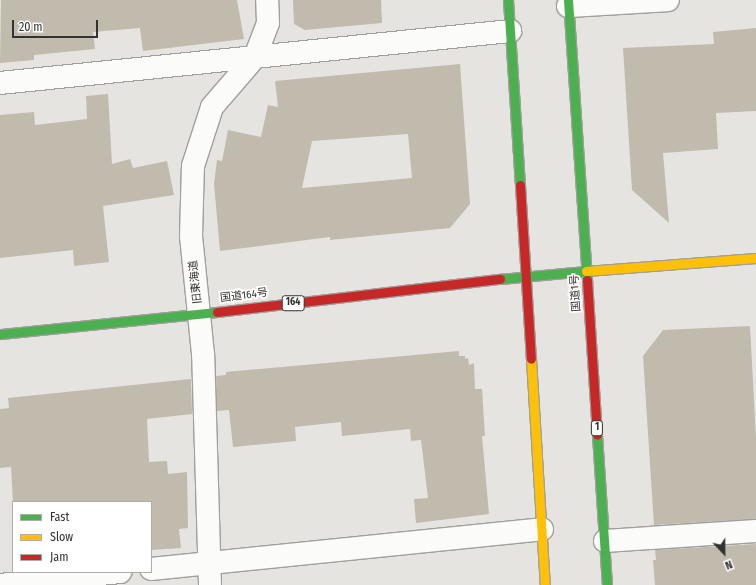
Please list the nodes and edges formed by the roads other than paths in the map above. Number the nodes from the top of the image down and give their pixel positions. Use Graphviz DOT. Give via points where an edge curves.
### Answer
graph roads {
  1 [pos="267,0"];
  2 [pos="508,0"];
  3 [pos="668,0"];
  4 [pos="568,3"];
  5 [pos="510,31"];
  6 [pos="255,57"];
  7 [pos="0,83"];
  8 [pos="756,258"];
  9 [pos="586,271"];
  10 [pos="526,276"];
  11 [pos="199,314"];
  12 [pos="0,334"];
  13 [pos="542,529"];
  14 [pos="756,530"];
  15 [pos="605,541"];
  16 [pos="209,562"];
  17 [pos="152,569"];
  18 [pos="111,573"];
  19 [pos="0,585"];
  20 [pos="210,585"];
  21 [pos="545,585"];
  22 [pos="607,585"];
  1 -- 6 [label="street, 旧東海道" via="268,22"];
  2 -- 5 [label="main road"];
  3 -- 4 [label="street"];
  4 -- 9 [label="main road, 国道1号 / 1"];
  5 -- 6 [label="street"];
  5 -- 10 [label="main road"];
  6 -- 7 [label="street"];
  6 -- 11 [label="street, 旧東海道" via="212,107 193,166 191,236"];
  8 -- 9 [label="main road, 国道164号"];
  9 -- 10 [label="main road, 国道164号 / 164"];
  9 -- 15 [label="main road, 国道1号 / 1"];
  10 -- 11 [label="main road, 国道164号 / 164"];
  10 -- 13 [label="main road"];
  11 -- 12 [label="main road, 国道164号 / 164"];
  11 -- 16 [label="street, 旧東海道" via="203,354"];
  13 -- 16 [label="street"];
  13 -- 21 [label="main road"];
  14 -- 15 [label="street"];
  15 -- 22 [label="main road, 国道1号 / 1"];
  16 -- 17 [label="street"];
  16 -- 20 [label="street, 旧東海道"];
  18 -- 19 [label="street"];
}
